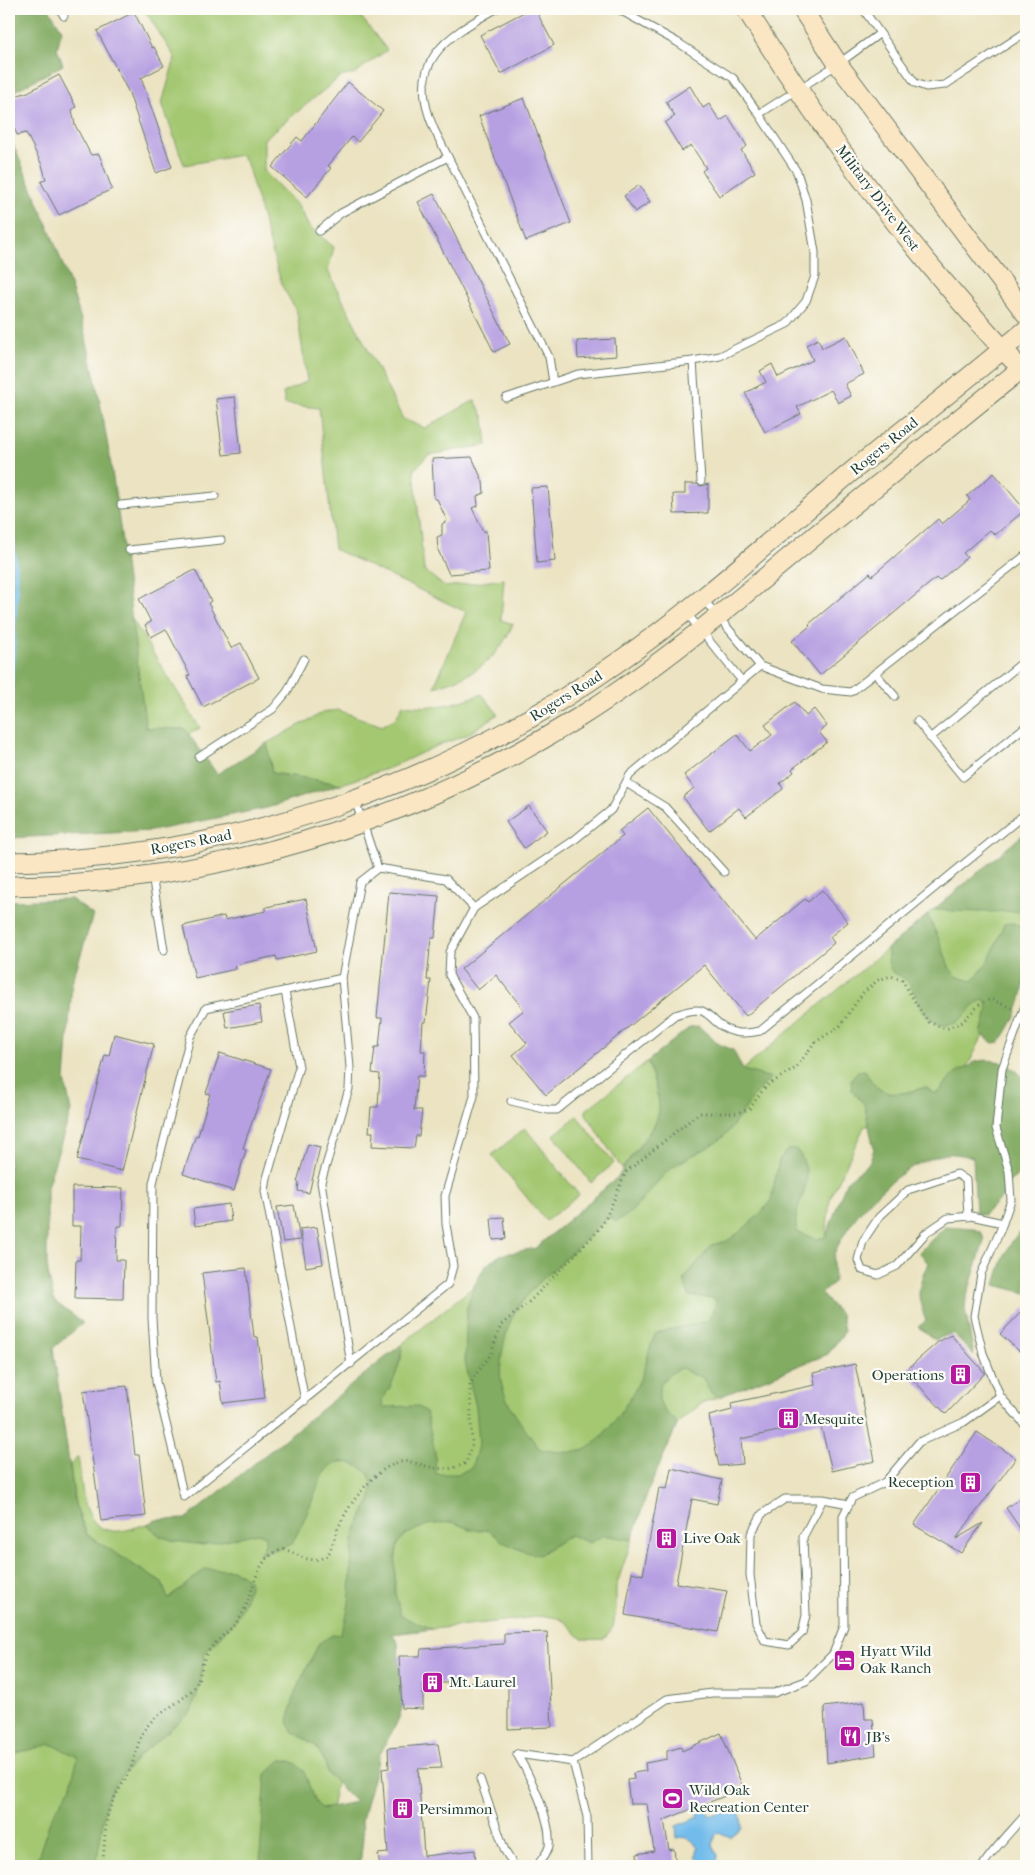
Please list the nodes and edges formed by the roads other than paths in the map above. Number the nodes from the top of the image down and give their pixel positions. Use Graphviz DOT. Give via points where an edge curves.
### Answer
graph roads {
  1 [pos="60,9"];
  2 [pos="496,9"];
  3 [pos="618,9"];
  4 [pos="746,9"];
  5 [pos="802,9"];
  6 [pos="863,9"];
  7 [pos="64,16"];
  8 [pos="1026,32"];
  9 [pos="879,34"];
  10 [pos="838,64"];
  11 [pos="798,89"];
  12 [pos="759,114"];
  13 [pos="448,157"];
  14 [pos="319,231"];
  15 [pos="1026,314"];
  16 [pos="1026,330"];
  17 [pos="1003,349"];
  18 [pos="693,361"];
  19 [pos="1025,369"];
  20 [pos="553,382"];
  21 [pos="506,398"];
  22 [pos="701,481"];
  23 [pos="215,496"];
  24 [pos="121,505"];
  25 [pos="221,540"];
  26 [pos="129,550"];
  27 [pos="1026,554"];
  28 [pos="702,597"];
  29 [pos="685,611"];
  30 [pos="718,616"];
  31 [pos="701,630"];
  32 [pos="304,659"];
  33 [pos="1023,662"];
  34 [pos="760,666"];
  35 [pos="875,673"];
  36 [pos="742,681"];
  37 [pos="895,696"];
  38 [pos="917,721"];
  39 [pos="1026,726"];
  40 [pos="930,738"];
  41 [pos="200,757"];
  42 [pos="626,783"];
  43 [pos="355,800"];
  44 [pos="1026,813"];
  45 [pos="362,822"];
  46 [pos="9,862"];
  47 [pos="378,868"];
  48 [pos="724,872"];
  49 [pos="152,875"];
  50 [pos="9,886"];
  51 [pos="474,908"];
  52 [pos="164,950"];
  53 [pos="342,978"];
  54 [pos="285,991"];
  55 [pos="1026,1003"];
  56 [pos="511,1101"];
  57 [pos="968,1217"];
  58 [pos="1003,1223"];
  59 [pos="352,1364"];
  60 [pos="1000,1396"];
  61 [pos="305,1401"];
  62 [pos="1026,1426"];
  63 [pos="823,1499"];
  64 [pos="849,1504"];
  65 [pos="573,1762"];
  66 [pos="480,1779"];
  67 [pos="1026,1814"];
  68 [pos="509,1857"];
  69 [pos="504,1866"];
  70 [pos="514,1866"];
  71 [pos="537,1866"];
  72 [pos="588,1866"];
  73 [pos="983,1866"];
  1 -- 7 [label="lane"];
  2 -- 13 [label="lane" via="457,31 435,54 426,70 426,106"];
  3 -- 12 [label="lane" via="733,78"];
  4 -- 11 [label="main road, Military Drive West"];
  5 -- 10 [label="main road"];
  6 -- 9 [label="lane"];
  8 -- 9 [label="lane" via="945,85 934,87 914,83"];
  9 -- 10 [label="lane"];
  10 -- 11 [label="lane"];
  10 -- 15 [label="main road"];
  11 -- 12 [label="lane"];
  11 -- 17 [label="main road, Military Drive West" via="888,214"];
  12 -- 18 [label="lane" via="797,172 816,252 815,276 806,301 787,324 720,356"];
  13 -- 14 [label="lane" via="341,213"];
  13 -- 20 [label="lane" via="548,357"];
  16 -- 17 [label="main road, Rogers Road"];
  17 -- 19 [label="main road, Military Drive West"];
  17 -- 28 [label="main road, Rogers Road"];
  18 -- 20 [label="lane" via="578,374"];
  18 -- 22 [label="lane"];
  19 -- 30 [label="main road, Rogers Road"];
  20 -- 21 [label="lane"];
  23 -- 24 [label="lane"];
  25 -- 26 [label="lane"];
  27 -- 35 [label="lane"];
  28 -- 29 [label="main road, Rogers Road"];
  28 -- 30 [label="lane"];
  29 -- 31 [label="lane"];
  29 -- 43 [label="main road, Rogers Road" via="619,662 530,718 434,768"];
  30 -- 31 [label="main road, Rogers Road"];
  30 -- 34 [label="lane"];
  31 -- 36 [label="lane"];
  31 -- 45 [label="main road, Rogers Road" via="622,689 560,729 457,784"];
  32 -- 41 [label="lane" via="287,692 272,710"];
  33 -- 40 [label="lane"];
  34 -- 35 [label="lane" via="822,689 851,692"];
  34 -- 36 [label="lane"];
  35 -- 37 [label="lane"];
  36 -- 42 [label="lane" via="630,775"];
  38 -- 40 [label="lane"];
  39 -- 40 [label="lane" via="962,777"];
  42 -- 48 [label="lane" via="665,807"];
  42 -- 51 [label="lane" via="612,810 573,841"];
  43 -- 45 [label="lane"];
  43 -- 46 [label="main road, Rogers Road" via="279,823 170,848 88,858"];
  44 -- 56 [label="lane" via="760,1031 747,1034 723,1029 702,1011 691,1010 675,1015 557,1110"];
  45 -- 47 [label="lane"];
  45 -- 49 [label="main road, Rogers Road" via="255,855"];
  47 -- 51 [label="lane" via="446,879"];
  47 -- 53 [label="lane" via="360,882"];
  49 -- 50 [label="main road, Rogers Road"];
  49 -- 52 [label="lane"];
  51 -- 59 [label="lane" via="450,952 449,975 473,1018 474,1096 445,1196 453,1266 448,1284"];
  53 -- 54 [label="lane"];
  53 -- 59 [label="lane" via="349,1089 321,1182"];
  54 -- 61 [label="lane" via="298,1067 265,1190"];
  54 -- 61 [label="lane" via="206,1008 190,1037 153,1183 152,1318 156,1382 184,1497"];
  55 -- 58 [label="lane" via="1002,1069 996,1128 1010,1172 1011,1200"];
  57 -- 57 [label="lane" via="948,1218 896,1266 878,1274 862,1270 858,1260 863,1241 879,1217 908,1190 957,1174 966,1180"];
  57 -- 58 [label="lane"];
  58 -- 60 [label="lane" via="981,1274 974,1316 983,1353"];
  59 -- 61 [label="lane"];
  60 -- 62 [label="lane"];
  60 -- 64 [label="lane" via="964,1422 919,1442 885,1482 852,1498"];
  63 -- 63 [label="lane" via="803,1537 806,1615 802,1633 789,1645 765,1641 756,1623 750,1574 751,1534 762,1514 785,1499"];
  63 -- 64 [label="lane"];
  64 -- 65 [label="lane" via="843,1516 844,1626 833,1654 806,1681 774,1693 712,1693 667,1699"];
  65 -- 71 [label="lane" via="516,1754 533,1779 547,1826 549,1848"];
  65 -- 72 [label="lane" via="587,1817"];
  66 -- 68 [label="lane"];
  67 -- 73 [label="lane"];
  68 -- 69 [label="lane"];
  68 -- 70 [label="lane"];
}
